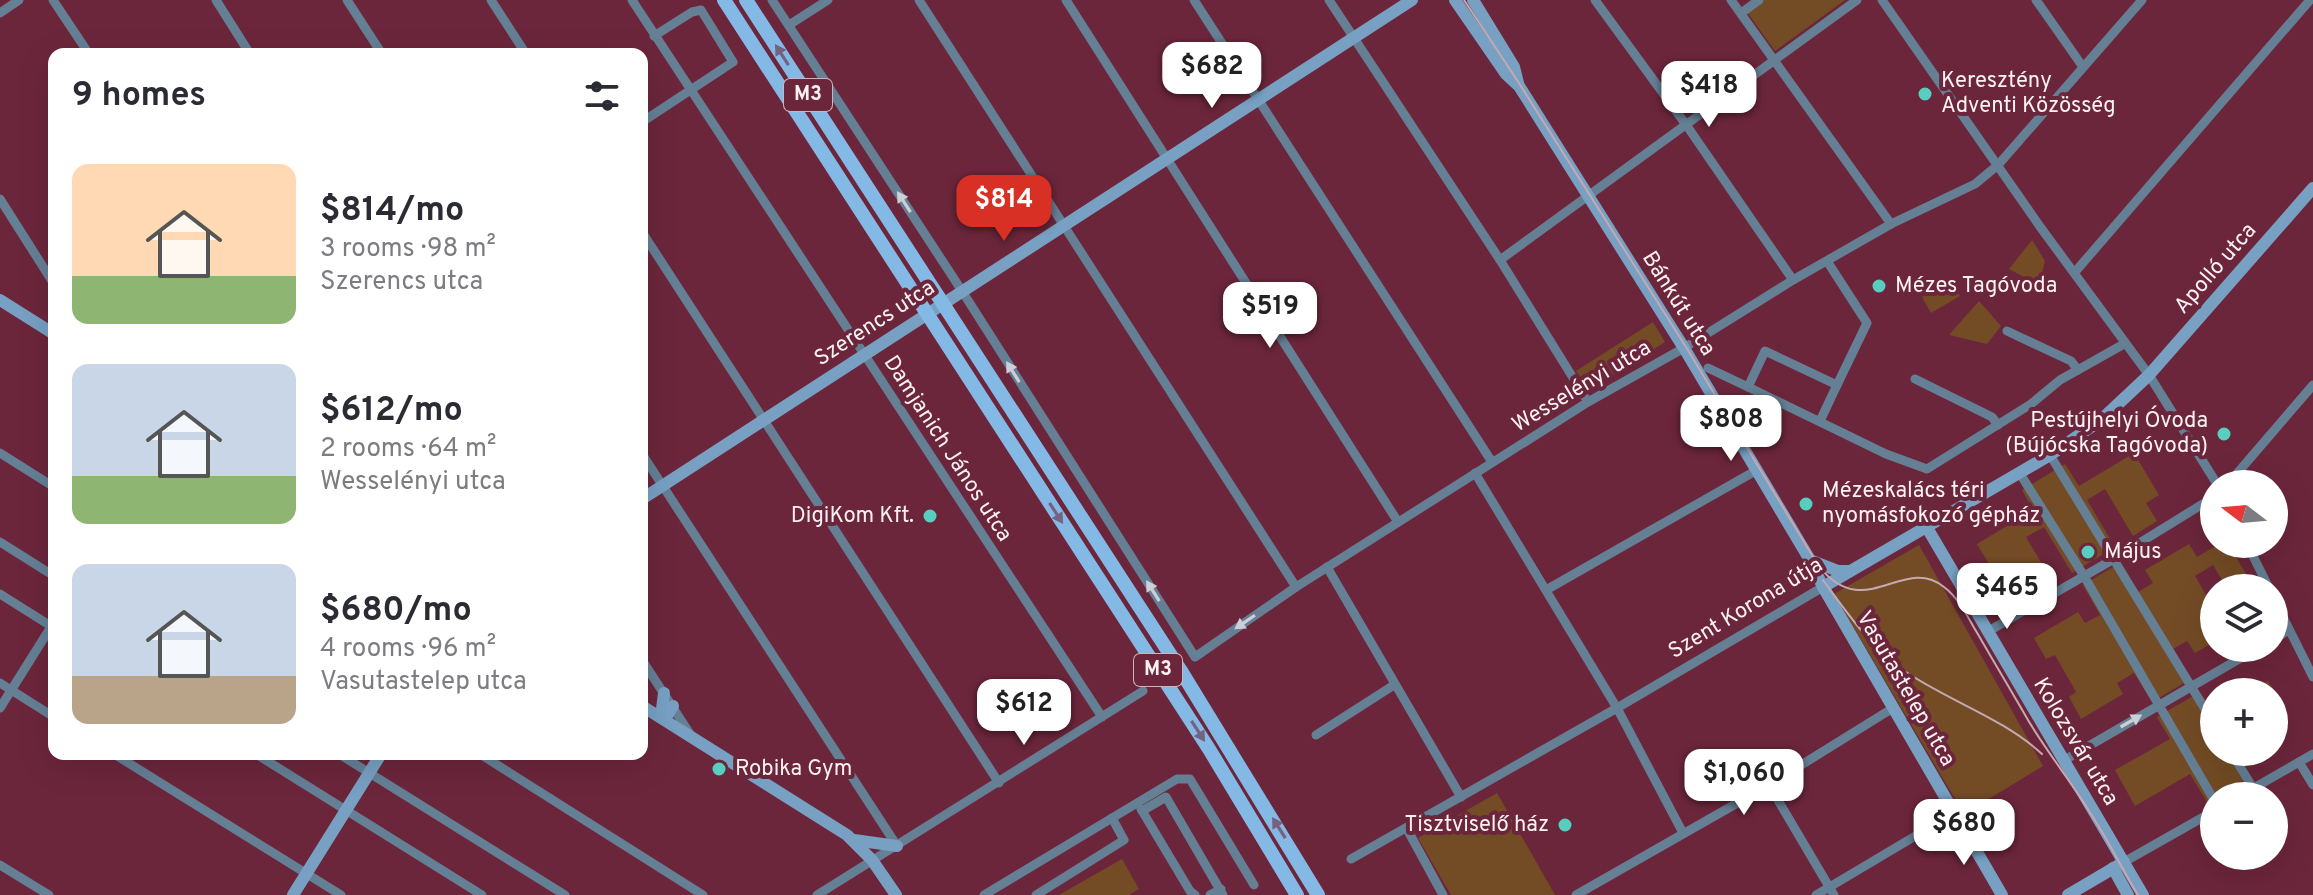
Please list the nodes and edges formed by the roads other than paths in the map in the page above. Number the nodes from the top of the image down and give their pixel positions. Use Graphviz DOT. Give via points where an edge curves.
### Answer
graph roads {
  1 [pos="19,0"];
  2 [pos="53,0"];
  3 [pos="216,0"];
  4 [pos="347,0"];
  5 [pos="491,0"];
  6 [pos="632,0"];
  7 [pos="724,0"];
  8 [pos="746,0"];
  9 [pos="772,0"];
  10 [pos="828,0"];
  11 [pos="919,0"];
  12 [pos="1066,0"];
  13 [pos="1194,0"];
  14 [pos="1329,0"];
  15 [pos="1412,0"];
  16 [pos="1455,0"];
  17 [pos="1473,0"];
  18 [pos="1595,0"];
  19 [pos="1731,0"];
  20 [pos="1759,0"];
  21 [pos="1857,0"];
  22 [pos="1882,0"];
  23 [pos="2036,0"];
  24 [pos="2142,0"];
  25 [pos="2310,0"];
  26 [pos="0,13"];
  27 [pos="1741,13"];
  28 [pos="789,25"];
  29 [pos="654,36"];
  30 [pos="1354,39"];
  31 [pos="85,48"];
  32 [pos="246,48"];
  33 [pos="378,48"];
  34 [pos="522,48"];
  35 [pos="1775,61"];
  36 [pos="2083,67"];
  37 [pos="1519,86"];
  38 [pos="689,89"];
  39 [pos="1259,101"];
  40 [pos="648,118"];
  41 [pos="1687,126"];
  42 [pos="1169,159"];
  43 [pos="1998,165"];
  44 [pos="2313,188"];
  45 [pos="1587,196"];
  46 [pos="0,199"];
  47 [pos="1891,224"];
  48 [pos="1065,227"];
  49 [pos="648,241"];
  50 [pos="1500,260"];
  51 [pos="1827,261"];
  52 [pos="2075,272"];
  53 [pos="48,275"];
  54 [pos="1793,280"];
  55 [pos="962,291"];
  56 [pos="0,300"];
  57 [pos="943,303"];
  58 [pos="927,314"];
  59 [pos="48,330"];
  60 [pos="2007,331"];
  61 [pos="2124,344"];
  62 [pos="1684,348"];
  63 [pos="864,356"];
  64 [pos="1708,368"];
  65 [pos="2078,370"];
  66 [pos="2149,375"];
  67 [pos="1915,379"];
  68 [pos="1837,385"];
  69 [pos="2313,385"];
  70 [pos="1748,387"];
  71 [pos="1588,402"];
  72 [pos="764,420"];
  73 [pos="1820,421"];
  74 [pos="1998,425"];
  75 [pos="0,453"];
  76 [pos="2050,455"];
  77 [pos="1492,462"];
  78 [pos="648,464"];
  79 [pos="1757,470"];
  80 [pos="2208,470"];
  81 [pos="2240,470"];
  82 [pos="2019,472"];
  83 [pos="1475,473"];
  84 [pos="48,483"];
  85 [pos="662,486"];
  86 [pos="648,495"];
  87 [pos="2200,506"];
  88 [pos="1398,522"];
  89 [pos="1926,526"];
  90 [pos="0,542"];
  91 [pos="1810,560"];
  92 [pos="2112,560"];
  93 [pos="1327,567"];
  94 [pos="1848,571"];
  95 [pos="48,572"];
  96 [pos="2084,576"];
  97 [pos="1296,587"];
  98 [pos="1823,587"];
  99 [pos="1546,590"];
  100 [pos="0,594"];
  101 [pos="48,623"];
  102 [pos="2289,630"];
  103 [pos="1987,632"];
  104 [pos="48,634"];
  105 [pos="2233,662"];
  106 [pos="648,669"];
  107 [pos="2313,677"];
  108 [pos="0,683"];
  109 [pos="1394,685"];
  110 [pos="2191,686"];
  111 [pos="11,690"];
  112 [pos="1143,691"];
  113 [pos="667,699"];
  114 [pos="2200,701"];
  115 [pos="2159,705"];
  116 [pos="648,706"];
  117 [pos="0,708"];
  118 [pos="1617,708"];
  119 [pos="1893,708"];
  120 [pos="648,709"];
  121 [pos="48,713"];
  122 [pos="661,717"];
  123 [pos="1102,717"];
  124 [pos="1316,735"];
  125 [pos="691,736"];
  126 [pos="2312,759"];
  127 [pos="124,760"];
  128 [pos="266,760"];
  129 [pos="348,760"];
  130 [pos="377,760"];
  131 [pos="489,760"];
  132 [pos="2063,761"];
  133 [pos="2299,762"];
  134 [pos="369,773"];
  135 [pos="2204,782"];
  136 [pos="2264,782"];
  137 [pos="999,783"];
  138 [pos="1769,785"];
  139 [pos="2313,785"];
  140 [pos="1461,797"];
  141 [pos="1140,807"];
  142 [pos="346,810"];
  143 [pos="1954,813"];
  144 [pos="1112,818"];
  145 [pos="2200,819"];
  146 [pos="1407,829"];
  147 [pos="1683,833"];
  148 [pos="854,840"];
  149 [pos="897,846"];
  150 [pos="1351,859"];
  151 [pos="872,860"];
  152 [pos="0,865"];
  153 [pos="2118,865"];
  154 [pos="307,873"];
  155 [pos="1254,885"];
  156 [pos="1831,891"];
  157 [pos="1222,892"];
  158 [pos="1189,894"];
  159 [pos="49,895"];
  160 [pos="293,895"];
  161 [pos="341,895"];
  162 [pos="482,895"];
  163 [pos="565,895"];
  164 [pos="703,895"];
  165 [pos="817,895"];
  166 [pos="896,895"];
  167 [pos="986,895"];
  168 [pos="1036,895"];
  169 [pos="1210,895"];
  170 [pos="1297,895"];
  171 [pos="1318,895"];
  172 [pos="1443,895"];
  173 [pos="1576,895"];
  174 [pos="1816,895"];
  175 [pos="2002,895"];
  176 [pos="2068,895"];
  177 [pos="2128,895"];
  178 [pos="2143,895"];
  1 -- 26 [label="street"];
  2 -- 31 [label="street"];
  3 -- 32 [label="street"];
  4 -- 33 [label="street"];
  5 -- 34 [label="street"];
  6 -- 29 [label="street, Damjanich János utca"];
  7 -- 58 [label="main road, M3"];
  57 -- 8 [label="main road, M3, one-way"];
  9 -- 28 [label="street"];
  10 -- 28 [label="street"];
  11 -- 48 [label="street"];
  12 -- 42 [label="street"];
  13 -- 39 [label="street"];
  14 -- 30 [label="street"];
  15 -- 30 [label="street, Szerencs utca"];
  16 -- 37 [label="street, Bánkút utca"];
  17 -- 37 [label="street, Bánkút utca" via="1514,67"];
  18 -- 41 [label="street"];
  19 -- 27 [label="street"];
  20 -- 27 [label="street"];
  21 -- 35 [label="street"];
  22 -- 43 [label="street"];
  23 -- 36 [label="street"];
  24 -- 36 [label="street, Wesselényi utca"];
  25 -- 52 [label="street"];
  27 -- 35 [label="street"];
  55 -- 28 [label="street, one-way"];
  29 -- 38 [label="street, Damjanich János utca"];
  29 -- 38 [label="street" via="701,10 733,62"];
  30 -- 39 [label="street, Szerencs utca"];
  30 -- 50 [label="street"];
  35 -- 41 [label="street"];
  35 -- 47 [label="street"];
  36 -- 43 [label="street, Wesselényi utca"];
  37 -- 45 [label="street, Bánkút utca"];
  38 -- 40 [label="street"];
  38 -- 63 [label="street, Damjanich János utca"];
  39 -- 42 [label="street, Szerencs utca"];
  39 -- 77 [label="street"];
  41 -- 45 [label="street"];
  41 -- 54 [label="street"];
  42 -- 48 [label="street, Szerencs utca"];
  42 -- 88 [label="street"];
  43 -- 47 [label="street, Wesselényi utca" via="1975,184"];
  43 -- 52 [label="street"];
  44 -- 66 [label="street, Apolló utca"];
  45 -- 50 [label="street"];
  45 -- 62 [label="street, Bánkút utca"];
  46 -- 53 [label="street"];
  47 -- 51 [label="street, Wesselényi utca"];
  48 -- 55 [label="street, Szerencs utca"];
  48 -- 97 [label="street"];
  49 -- 72 [label="street"];
  50 -- 71 [label="street"];
  51 -- 54 [label="street, Wesselényi utca"];
  51 -- 68 [label="street" via="1867,323"];
  52 -- 61 [label="street"];
  54 -- 62 [label="street, Wesselényi utca"];
  55 -- 57 [label="street, Szerencs utca"];
  97 -- 55 [label="street, Wesselényi utca, one-way" via="1195,657"];
  56 -- 59 [label="street"];
  57 -- 58 [label="street, Szerencs utca"];
  171 -- 57 [label="main road, M3, one-way" via="1181,671"];
  58 -- 63 [label="street, Szerencs utca"];
  58 -- 170 [label="main road, M3, one-way" via="1201,736"];
  60 -- 65 [label="street" via="2071,361"];
  61 -- 65 [label="street"];
  61 -- 66 [label="street"];
  62 -- 71 [label="street, Wesselényi utca"];
  62 -- 79 [label="street, Bánkút utca"];
  63 -- 72 [label="street, Szerencs utca"];
  63 -- 123 [label="street, Damjanich János utca"];
  64 -- 70 [label="street"];
  65 -- 74 [label="street"];
  66 -- 76 [label="street, Szent Korona útja" via="2101,420"];
  66 -- 80 [label="street"];
  67 -- 74 [label="street" via="1992,417"];
  68 -- 70 [label="street" via="1765,351"];
  68 -- 73 [label="street"];
  69 -- 81 [label="street"];
  70 -- 73 [label="street"];
  71 -- 77 [label="street, Wesselényi utca"];
  72 -- 85 [label="street, Szerencs utca"];
  72 -- 137 [label="street"];
  73 -- 74 [label="street" via="1927,469"];
  75 -- 84 [label="street"];
  76 -- 82 [label="street, Szent Korona útja"];
  76 -- 92 [label="street"];
  77 -- 83 [label="street, Wesselényi utca"];
  78 -- 85 [label="street"];
  79 -- 91 [label="street, Bánkút utca"];
  79 -- 99 [label="street"];
  82 -- 89 [label="street, Szent Korona útja"];
  82 -- 96 [label="street"];
  83 -- 88 [label="street, Wesselényi utca"];
  83 -- 99 [label="street"];
  85 -- 86 [label="street, Szerencs utca"];
  85 -- 149 [label="street"];
  87 -- 92 [label="street"];
  88 -- 93 [label="street, Wesselényi utca"];
  89 -- 94 [label="street, Szent Korona útja"];
  89 -- 103 [label="street, Kolozsvár utca"];
  90 -- 95 [label="street"];
  91 -- 94 [label="street"];
  91 -- 98 [label="street, Bánkút utca"];
  92 -- 96 [label="street"];
  92 -- 110 [label="street"];
  93 -- 97 [label="street, Wesselényi utca"];
  93 -- 109 [label="street"];
  94 -- 98 [label="street, Szent Korona útja"];
  96 -- 103 [label="street"];
  96 -- 115 [label="street"];
  98 -- 118 [label="street, Szent Korona útja"];
  98 -- 119 [label="street, Vasutastelep utca"];
  99 -- 118 [label="street"];
  100 -- 101 [label="street"];
  102 -- 107 [label="street"];
  103 -- 132 [label="street, Kolozsvár utca"];
  104 -- 111 [label="street"];
  105 -- 110 [label="street"];
  106 -- 113 [label="street"];
  108 -- 111 [label="street"];
  109 -- 124 [label="street"];
  109 -- 140 [label="street"];
  110 -- 114 [label="street"];
  110 -- 115 [label="street"];
  111 -- 117 [label="street"];
  111 -- 121 [label="street"];
  112 -- 123 [label="street"];
  113 -- 116 [label="street"];
  113 -- 122 [label="street" via="667,716"];
  113 -- 125 [label="street"];
  132 -- 115 [label="street, one-way"];
  115 -- 135 [label="street"];
  118 -- 140 [label="street, Szent Korona útja"];
  118 -- 147 [label="street"];
  119 -- 138 [label="street"];
  119 -- 143 [label="street, Vasutastelep utca"];
  120 -- 122 [label="street"];
  122 -- 125 [label="street"];
  123 -- 137 [label="street"];
  125 -- 148 [label="street"];
  126 -- 133 [label="street"];
  127 -- 154 [label="street"];
  128 -- 142 [label="street"];
  129 -- 134 [label="street"];
  130 -- 134 [label="street"];
  131 -- 164 [label="street"];
  132 -- 153 [label="street, Kolozsvár utca"];
  133 -- 136 [label="street"];
  133 -- 139 [label="street"];
  134 -- 142 [label="street"];
  134 -- 163 [label="street"];
  137 -- 149 [label="street"];
  138 -- 147 [label="street"];
  138 -- 156 [label="street"];
  140 -- 146 [label="street, Szent Korona útja"];
  141 -- 144 [label="street"];
  141 -- 155 [label="street" via="1177,779 1190,779"];
  141 -- 157 [label="street" via="1166,797"];
  141 -- 158 [label="street"];
  142 -- 154 [label="street"];
  142 -- 162 [label="street"];
  143 -- 156 [label="street"];
  143 -- 175 [label="street, Vasutastelep utca"];
  144 -- 167 [label="street"];
  144 -- 168 [label="street" via="1124,840"];
  145 -- 153 [label="street"];
  146 -- 150 [label="street, Szent Korona útja"];
  146 -- 172 [label="street"];
  147 -- 173 [label="street"];
  148 -- 149 [label="street"];
  148 -- 151 [label="street"];
  149 -- 151 [label="street"];
  151 -- 165 [label="street"];
  151 -- 166 [label="street"];
  152 -- 159 [label="street"];
  153 -- 176 [label="street"];
  153 -- 177 [label="street, Kolozsvár utca"];
  153 -- 178 [label="street, Kolozsvár utca"];
  154 -- 160 [label="street"];
  154 -- 161 [label="street"];
  156 -- 174 [label="street"];
  157 -- 169 [label="street"];
}
